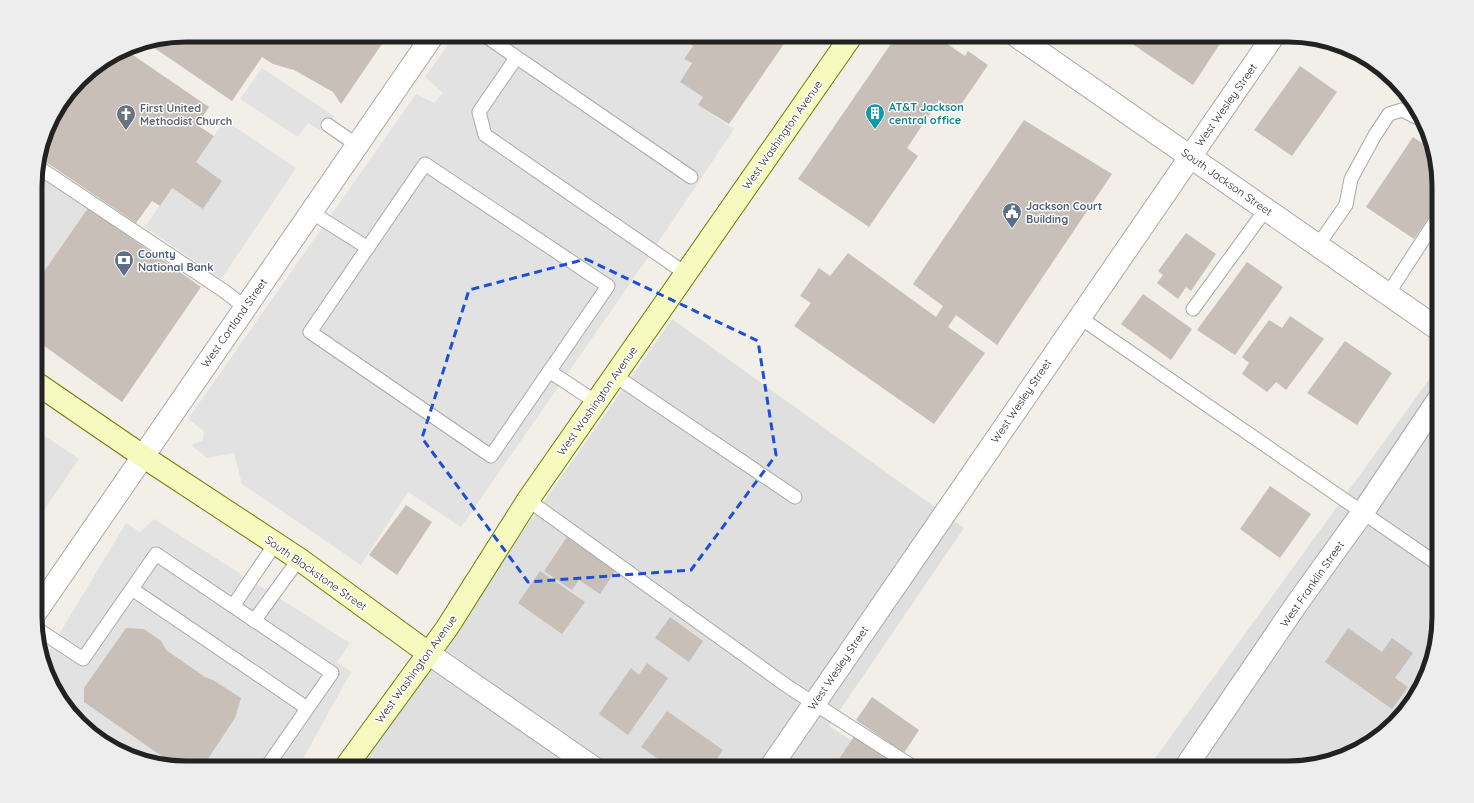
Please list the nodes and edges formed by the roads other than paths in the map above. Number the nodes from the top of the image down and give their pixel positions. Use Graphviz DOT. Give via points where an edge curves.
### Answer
graph roads {
  1 [pos="428,42"];
  2 [pos="494,42"];
  3 [pos="847,42"];
  4 [pos="1025,42"];
  5 [pos="1269,42"];
  6 [pos="516,58"];
  7 [pos="1414,116"];
  8 [pos="328,125"];
  9 [pos="357,145"];
  10 [pos="1190,156"];
  11 [pos="43,170"];
  12 [pos="691,178"];
  13 [pos="1266,209"];
  14 [pos="311,212"];
  15 [pos="1432,226"];
  16 [pos="1318,245"];
  17 [pos="368,248"];
  18 [pos="685,274"];
  19 [pos="1388,294"];
  20 [pos="245,307"];
  21 [pos="1193,309"];
  22 [pos="1079,317"];
  23 [pos="1432,325"];
  24 [pos="549,371"];
  25 [pos="614,375"];
  26 [pos="42,387"];
  27 [pos="596,402"];
  28 [pos="1432,409"];
  29 [pos="144,457"];
  30 [pos="794,497"];
  31 [pos="528,500"];
  32 [pos="1363,512"];
  33 [pos="275,544"];
  34 [pos="299,559"];
  35 [pos="1432,561"];
  36 [pos="132,589"];
  37 [pos="42,603"];
  38 [pos="233,606"];
  39 [pos="254,621"];
  40 [pos="43,632"];
  41 [pos="428,653"];
  42 [pos="814,703"];
  43 [pos="307,708"];
  44 [pos="271,761"];
  45 [pos="350,761"];
  46 [pos="584,761"];
  47 [pos="775,761"];
  48 [pos="904,761"];
  49 [pos="1190,761"];
  1 -- 9 [label="street, West Cortland Street"];
  2 -- 6 [label="lane"];
  3 -- 18 [label="main road, West Washington Avenue"];
  4 -- 10 [label="street, South Jackson Street"];
  5 -- 10 [label="street, West Wesley Street"];
  6 -- 12 [label="lane"];
  6 -- 18 [label="lane" via="479,112 485,135"];
  7 -- 16 [label="lane" via="1402,110 1389,114 1351,179 1346,205"];
  8 -- 9 [label="lane"];
  9 -- 14 [label="street, West Cortland Street"];
  10 -- 13 [label="street, South Jackson Street"];
  10 -- 22 [label="street, West Wesley Street"];
  11 -- 20 [label="lane"];
  13 -- 16 [label="street, South Jackson Street"];
  13 -- 21 [label="lane"];
  14 -- 17 [label="lane"];
  14 -- 20 [label="street, West Cortland Street"];
  15 -- 19 [label="lane"];
  16 -- 19 [label="street, South Jackson Street"];
  17 -- 24 [label="lane" via="310,332 491,456"];
  17 -- 24 [label="lane" via="425,164 608,286"];
  18 -- 25 [label="main road, West Washington Avenue"];
  19 -- 23 [label="street, South Jackson Street"];
  20 -- 29 [label="street, West Cortland Street"];
  22 -- 32 [label="lane"];
  22 -- 42 [label="street, West Wesley Street"];
  24 -- 27 [label="lane"];
  25 -- 27 [label="main road, West Washington Avenue"];
  25 -- 30 [label="lane"];
  26 -- 29 [label="main road, South Blackstone Street"];
  27 -- 31 [label="main road, West Washington Avenue"];
  28 -- 32 [label="street, West Franklin Street"];
  29 -- 33 [label="main road, South Blackstone Street"];
  29 -- 37 [label="street, West Cortland Street"];
  31 -- 41 [label="main road, West Washington Avenue" via="447,628"];
  31 -- 42 [label="lane"];
  32 -- 35 [label="lane"];
  32 -- 49 [label="street, West Franklin Street"];
  33 -- 34 [label="main road, South Blackstone Street"];
  33 -- 38 [label="lane"];
  34 -- 39 [label="lane"];
  34 -- 41 [label="main road, South Blackstone Street"];
  36 -- 38 [label="lane" via="156,554"];
  36 -- 40 [label="lane" via="83,659"];
  36 -- 43 [label="lane"];
  38 -- 39 [label="lane"];
  39 -- 43 [label="lane" via="332,674"];
  41 -- 45 [label="main road, West Washington Avenue"];
  41 -- 46 [label="street, South Blackstone Street"];
  42 -- 47 [label="street, West Wesley Street"];
  42 -- 48 [label="lane"];
  43 -- 44 [label="lane"];
}
